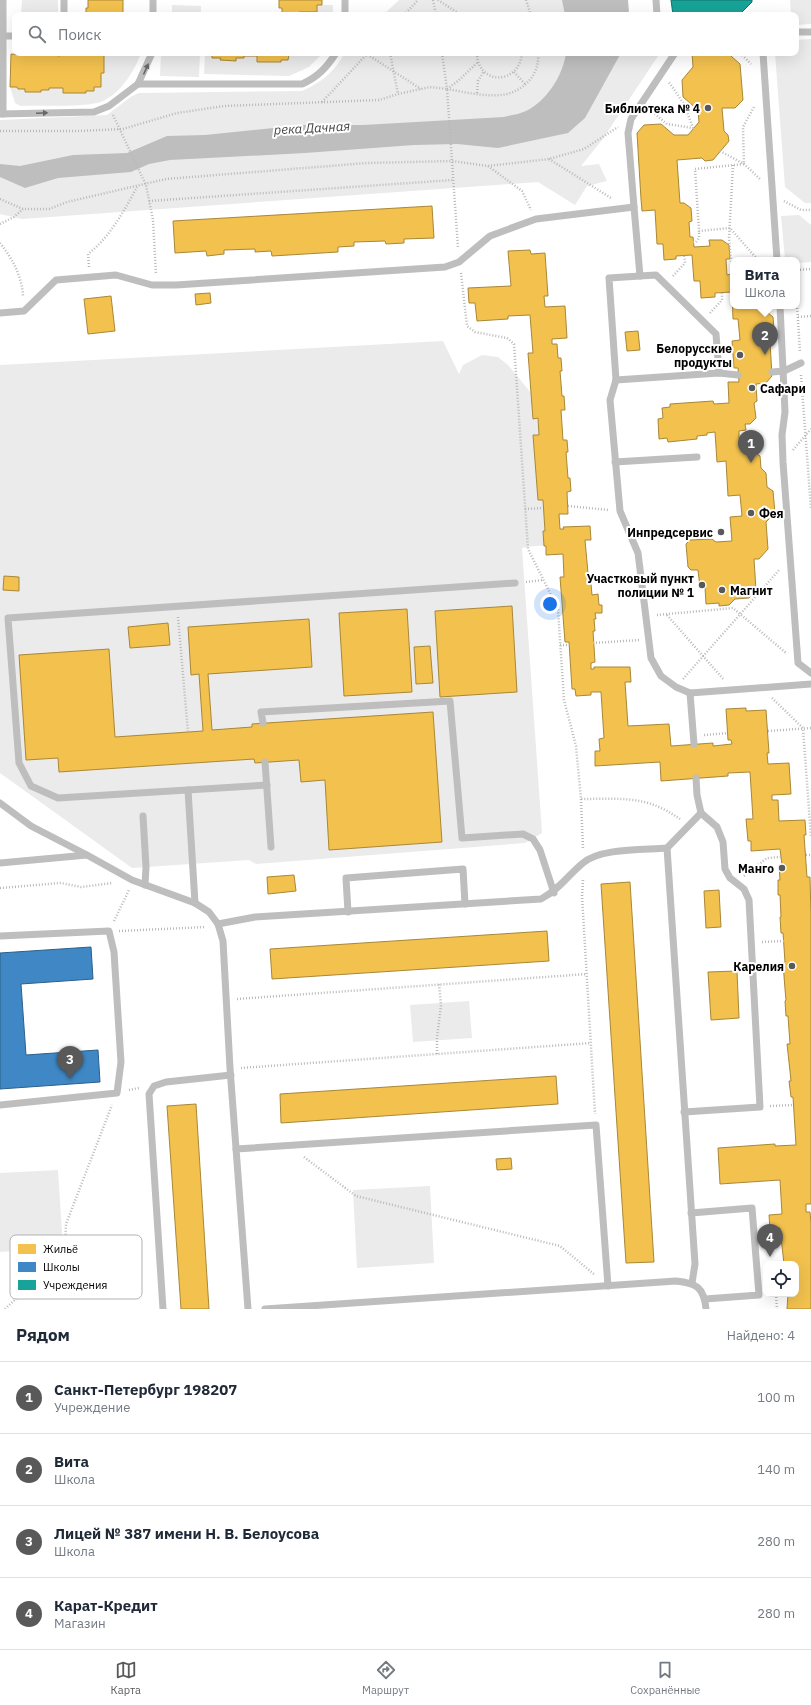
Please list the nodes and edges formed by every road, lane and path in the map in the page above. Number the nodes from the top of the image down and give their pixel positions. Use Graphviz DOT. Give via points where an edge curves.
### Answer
graph roads {
  1 [pos="3,0"];
  2 [pos="64,0"];
  3 [pos="154,0"];
  4 [pos="345,0"];
  5 [pos="418,0"];
  6 [pos="433,0"];
  7 [pos="438,0"];
  8 [pos="526,0"];
  9 [pos="656,0"];
  10 [pos="64,12"];
  11 [pos="153,12"];
  12 [pos="345,12"];
  13 [pos="407,12"];
  14 [pos="435,12"];
  15 [pos="456,12"];
  16 [pos="529,12"];
  17 [pos="658,12"];
  18 [pos="799,32"];
  19 [pos="811,32"];
  20 [pos="3,36"];
  21 [pos="12,36"];
  22 [pos="151,56"];
  23 [pos="334,56"];
  24 [pos="363,56"];
  25 [pos="371,56"];
  26 [pos="391,56"];
  27 [pos="442,56"];
  28 [pos="477,56"];
  29 [pos="521,56"];
  30 [pos="538,56"];
  31 [pos="673,56"];
  32 [pos="743,56"];
  33 [pos="763,56"];
  34 [pos="478,62"];
  35 [pos="751,68"];
  36 [pos="394,70"];
  37 [pos="484,71"];
  38 [pos="514,72"];
  39 [pos="660,75"];
  40 [pos="138,84"];
  41 [pos="526,84"];
  42 [pos="421,89"];
  43 [pos="447,89"];
  44 [pos="477,93"];
  45 [pos="398,94"];
  46 [pos="322,102"];
  47 [pos="754,102"];
  48 [pos="641,103"];
  49 [pos="1,114"];
  50 [pos="631,119"];
  51 [pos="120,129"];
  52 [pos="0,131"];
  53 [pos="549,159"];
  54 [pos="452,161"];
  55 [pos="733,165"];
  56 [pos="488,166"];
  57 [pos="453,180"];
  58 [pos="146,185"];
  59 [pos="138,187"];
  60 [pos="0,199"];
  61 [pos="149,201"];
  62 [pos="631,208"];
  63 [pos="23,209"];
  64 [pos="536,219"];
  65 [pos="0,224"];
  66 [pos="730,228"];
  67 [pos="699,230"];
  68 [pos="693,242"];
  69 [pos="0,243"];
  70 [pos="458,253"];
  71 [pos="684,255"];
  72 [pos="731,257"];
  73 [pos="755,257"];
  74 [pos="777,257"];
  75 [pos="459,262"];
  76 [pos="811,269"];
  77 [pos="800,270"];
  78 [pos="640,276"];
  79 [pos="90,278"];
  80 [pos="667,283"];
  81 [pos="156,285"];
  82 [pos="722,293"];
  83 [pos="780,309"];
  84 [pos="797,309"];
  85 [pos="24,311"];
  86 [pos="0,313"];
  87 [pos="811,316"];
  88 [pos="798,317"];
  89 [pos="703,321"];
  90 [pos="801,363"];
  91 [pos="784,371"];
  92 [pos="772,372"];
  93 [pos="719,373"];
  94 [pos="738,375"];
  95 [pos="616,380"];
  96 [pos="811,430"];
  97 [pos="805,436"];
  98 [pos="697,457"];
  99 [pos="615,462"];
  100 [pos="783,462"];
  101 [pos="568,506"];
  102 [pos="543,508"];
  103 [pos="525,509"];
  104 [pos="811,509"];
  105 [pos="620,512"];
  106 [pos="790,557"];
  107 [pos="543,580"];
  108 [pos="515,583"];
  109 [pos="177,606"];
  110 [pos="666,614"];
  111 [pos="740,614"];
  112 [pos="645,616"];
  113 [pos="647,639"];
  114 [pos="594,643"];
  115 [pos="560,645"];
  116 [pos="569,645"];
  117 [pos="703,656"];
  118 [pos="798,663"];
  119 [pos="811,673"];
  120 [pos="811,684"];
  121 [pos="676,687"];
  122 [pos="761,688"];
  123 [pos="733,690"];
  124 [pos="690,693"];
  125 [pos="263,723"];
  126 [pos="803,728"];
  127 [pos="811,728"];
  128 [pos="768,731"];
  129 [pos="188,732"];
  130 [pos="728,734"];
  131 [pos="693,736"];
  132 [pos="694,744"];
  133 [pos="265,762"];
  134 [pos="696,778"];
  135 [pos="267,785"];
  136 [pos="188,790"];
  137 [pos="581,799"];
  138 [pos="0,803"];
  139 [pos="701,813"];
  140 [pos="143,816"];
  141 [pos="689,824"];
  142 [pos="811,837"];
  143 [pos="271,848"];
  144 [pos="667,848"];
  145 [pos="87,855"];
  146 [pos="806,855"];
  147 [pos="811,855"];
  148 [pos="781,857"];
  149 [pos="0,862"];
  150 [pos="583,863"];
  151 [pos="132,880"];
  152 [pos="736,883"];
  153 [pos="145,885"];
  154 [pos="0,888"];
  155 [pos="554,892"];
  156 [pos="195,903"];
  157 [pos="465,904"];
  158 [pos="348,912"];
  159 [pos="218,924"];
  160 [pos="109,931"];
  161 [pos="0,936"];
  162 [pos="784,940"];
  163 [pos="751,943"];
  164 [pos="587,974"];
  165 [pos="439,984"];
  166 [pos="226,1000"];
  167 [pos="591,1043"];
  168 [pos="437,1054"];
  169 [pos="230,1072"];
  170 [pos="154,1086"];
  171 [pos="117,1093"];
  172 [pos="113,1103"];
  173 [pos="0,1104"];
  174 [pos="794,1105"];
  175 [pos="760,1107"];
  176 [pos="684,1112"];
  177 [pos="596,1125"];
  178 [pos="236,1149"];
  179 [pos="303,1156"];
  180 [pos="691,1213"];
  181 [pos="66,1235"];
  182 [pos="597,1277"];
  183 [pos="692,1283"];
  184 [pos="608,1286"];
  185 [pos="16,1299"];
  186 [pos="705,1299"];
  187 [pos="5,1309"];
  188 [pos="163,1309"];
  189 [pos="248,1309"];
  190 [pos="265,1309"];
  191 [pos="706,1309"];
  1 -- 20 [label="lane"];
  2 -- 10 [label="lane"];
  3 -- 11 [label="lane"];
  4 -- 12 [label="lane"];
  5 -- 13 [label="path"];
  6 -- 14 [label="path"];
  7 -- 15 [label="path"];
  8 -- 16 [label="path"];
  9 -- 17 [label="lane"];
  18 -- 19 [label="lane"];
  20 -- 21 [label="lane"];
  20 -- 49 [label="lane"];
  40 -- 22 [label="lane, one-way"];
  23 -- 40 [label="lane" via="321,73 302,84"];
  24 -- 46 [label="path"];
  25 -- 36 [label="path"];
  26 -- 36 [label="path"];
  27 -- 43 [label="path"];
  28 -- 34 [label="path"];
  29 -- 38 [label="path"];
  30 -- 41 [label="path" via="534,76"];
  31 -- 39 [label="lane"];
  32 -- 35 [label="path"];
  33 -- 74 [label="lane"];
  34 -- 37 [label="path"];
  34 -- 43 [label="path"];
  36 -- 42 [label="path"];
  36 -- 45 [label="path"];
  37 -- 38 [label="path" via="494,77"];
  37 -- 44 [label="path" via="478,81"];
  38 -- 41 [label="path"];
  39 -- 48 [label="lane"];
  39 -- 48 [label="path" via="670,83 684,104 693,128 667,124"];
  49 -- 40 [label="lane, one-way" via="94,112 110,106"];
  41 -- 44 [label="path" via="507,94"];
  42 -- 43 [label="path"];
  42 -- 45 [label="path"];
  43 -- 44 [label="path"];
  43 -- 54 [label="path"];
  45 -- 46 [label="path" via="379,100"];
  46 -- 51 [label="path" via="224,106 177,113"];
  47 -- 55 [label="path" via="754,109 743,127 744,164"];
  48 -- 50 [label="lane"];
  50 -- 53 [label="path" via="584,149"];
  50 -- 62 [label="lane" via="628,134"];
  51 -- 52 [label="path"];
  51 -- 58 [label="path"];
  53 -- 56 [label="path"];
  53 -- 62 [label="path"];
  54 -- 56 [label="path"];
  54 -- 57 [label="path"];
  54 -- 58 [label="path" via="367,163 166,179"];
  55 -- 66 [label="path"];
  55 -- 67 [label="path" via="695,169"];
  56 -- 64 [label="path" via="522,191"];
  57 -- 61 [label="path"];
  57 -- 70 [label="path"];
  58 -- 59 [label="path"];
  58 -- 61 [label="path"];
  59 -- 63 [label="path" via="67,202 49,209"];
  59 -- 79 [label="path" via="119,219 97,247 88,254"];
  60 -- 63 [label="path"];
  61 -- 81 [label="path" via="153,220"];
  62 -- 64 [label="lane"];
  62 -- 78 [label="lane"];
  63 -- 65 [label="path"];
  64 -- 75 [label="lane" via="490,236"];
  66 -- 67 [label="path"];
  66 -- 72 [label="path"];
  66 -- 73 [label="path"];
  67 -- 68 [label="path" via="699,238"];
  69 -- 85 [label="path" via="11,256 18,275 23,292"];
  71 -- 80 [label="path" via="685,263"];
  75 -- 81 [label="lane" via="445,267"];
  75 -- 103 [label="path" via="467,326 475,332 507,338 514,344"];
  76 -- 77 [label="path"];
  78 -- 80 [label="lane" via="656,275"];
  78 -- 95 [label="lane" via="609,278"];
  79 -- 81 [label="lane" via="116,275"];
  79 -- 85 [label="lane" via="56,280"];
  80 -- 89 [label="lane"];
  82 -- 89 [label="path" via="722,300"];
  83 -- 91 [label="lane"];
  84 -- 88 [label="path"];
  85 -- 86 [label="lane"];
  87 -- 88 [label="path"];
  88 -- 90 [label="path"];
  89 -- 93 [label="lane" via="716,334"];
  90 -- 91 [label="lane"];
  90 -- 97 [label="path"];
  91 -- 92 [label="lane"];
  91 -- 100 [label="lane"];
  93 -- 94 [label="lane"];
  93 -- 95 [label="lane"];
  95 -- 99 [label="lane" via="610,400"];
  96 -- 97 [label="path"];
  97 -- 100 [label="path"];
  97 -- 104 [label="path"];
  98 -- 99 [label="lane"];
  99 -- 105 [label="lane"];
  100 -- 106 [label="lane"];
  101 -- 105 [label="path"];
  102 -- 103 [label="path"];
  103 -- 107 [label="path" via="528,549"];
  105 -- 112 [label="lane" via="638,553"];
  106 -- 111 [label="path"];
  106 -- 118 [label="lane"];
  107 -- 108 [label="path"];
  107 -- 115 [label="path" via="558,609"];
  108 -- 109 [label="lane"];
  109 -- 129 [label="path"];
  109 -- 136 [label="lane" via="8,618 19,763 31,786 58,798"];
  110 -- 111 [label="path" via="733,608"];
  110 -- 112 [label="path"];
  110 -- 117 [label="path"];
  111 -- 117 [label="path"];
  111 -- 118 [label="path"];
  112 -- 113 [label="lane"];
  113 -- 114 [label="path"];
  113 -- 121 [label="lane" via="651,658 661,676"];
  115 -- 116 [label="path"];
  115 -- 137 [label="path" via="564,700 576,746"];
  117 -- 121 [label="path"];
  117 -- 123 [label="path"];
  118 -- 119 [label="lane"];
  120 -- 122 [label="lane"];
  121 -- 124 [label="lane"];
  122 -- 123 [label="lane"];
  122 -- 126 [label="path"];
  123 -- 124 [label="lane"];
  124 -- 131 [label="lane"];
  125 -- 155 [label="lane" via="261,712 450,701 462,838 523,834 532,839 540,850"];
  126 -- 127 [label="path"];
  126 -- 128 [label="path"];
  126 -- 142 [label="path"];
  130 -- 131 [label="path"];
  131 -- 132 [label="lane"];
  133 -- 135 [label="lane"];
  134 -- 139 [label="lane"];
  135 -- 136 [label="lane"];
  135 -- 143 [label="lane"];
  136 -- 156 [label="lane"];
  137 -- 141 [label="path" via="644,802"];
  137 -- 150 [label="path"];
  138 -- 145 [label="lane" via="31,826"];
  139 -- 141 [label="lane"];
  139 -- 152 [label="lane" via="717,827 723,842 725,869"];
  140 -- 153 [label="lane"];
  141 -- 144 [label="lane"];
  144 -- 150 [label="lane" via="604,853 593,856"];
  144 -- 176 [label="lane"];
  145 -- 149 [label="lane"];
  145 -- 151 [label="lane"];
  146 -- 147 [label="path"];
  148 -- 152 [label="path" via="766,858"];
  150 -- 155 [label="lane"];
  150 -- 164 [label="path" via="582,896"];
  151 -- 153 [label="lane"];
  151 -- 154 [label="path" via="81,887 61,883"];
  151 -- 160 [label="path"];
  152 -- 163 [label="lane" via="744,889 749,900"];
  153 -- 156 [label="lane"];
  155 -- 157 [label="lane" via="541,899"];
  156 -- 159 [label="lane" via="209,912"];
  157 -- 158 [label="lane"];
  157 -- 158 [label="lane" via="463,869 346,878"];
  158 -- 159 [label="lane" via="256,917"];
  159 -- 160 [label="path" via="203,927"];
  159 -- 166 [label="lane" via="222,941"];
  160 -- 161 [label="lane"];
  160 -- 171 [label="lane" via="114,952 121,1062"];
  162 -- 163 [label="path"];
  163 -- 175 [label="lane"];
  164 -- 165 [label="path"];
  164 -- 167 [label="path"];
  165 -- 166 [label="path"];
  165 -- 168 [label="path"];
  166 -- 169 [label="lane"];
  167 -- 168 [label="path"];
  167 -- 177 [label="path"];
  168 -- 169 [label="path"];
  169 -- 170 [label="lane"];
  169 -- 178 [label="lane"];
  170 -- 171 [label="path"];
  170 -- 188 [label="lane" via="149,1094"];
  171 -- 173 [label="lane"];
  172 -- 181 [label="path" via="66,1224"];
  174 -- 175 [label="path"];
  175 -- 176 [label="lane"];
  176 -- 180 [label="lane"];
  177 -- 178 [label="lane"];
  177 -- 184 [label="lane"];
  178 -- 189 [label="lane"];
  179 -- 182 [label="path" via="356,1196 560,1246"];
  180 -- 183 [label="lane" via="695,1264"];
  180 -- 186 [label="lane" via="752,1208 759,1295"];
  183 -- 184 [label="lane" via="676,1281"];
  183 -- 186 [label="lane" via="700,1289"];
  184 -- 190 [label="lane"];
  185 -- 187 [label="path"];
  186 -- 191 [label="lane"];
}
